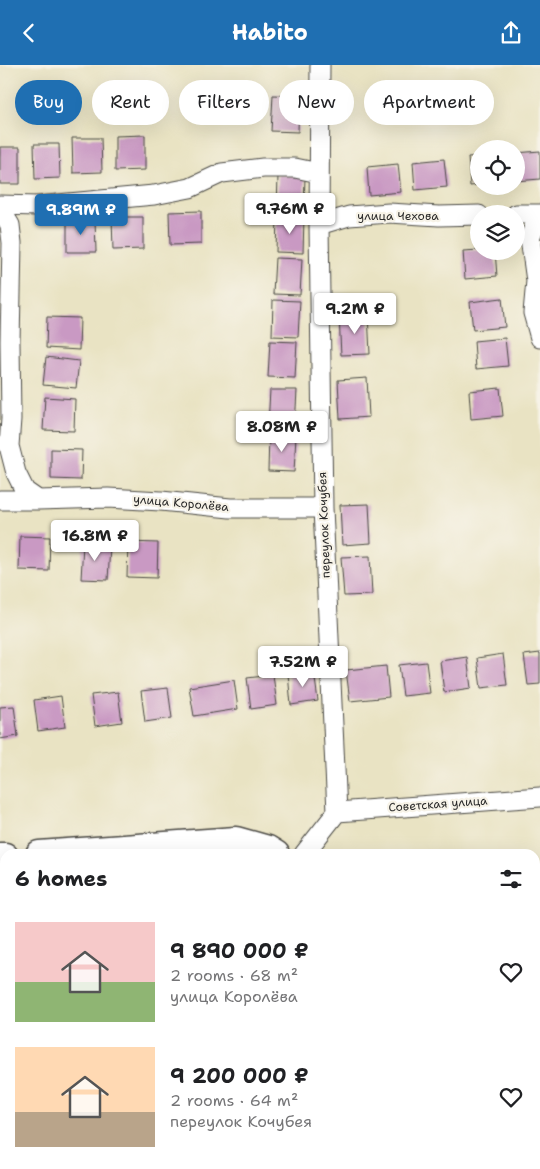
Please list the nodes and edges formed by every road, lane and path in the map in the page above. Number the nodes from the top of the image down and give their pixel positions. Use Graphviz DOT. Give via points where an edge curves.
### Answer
graph roads {
  1 [pos="320,65"];
  2 [pos="319,173"];
  3 [pos="0,206"];
  4 [pos="525,214"];
  5 [pos="539,214"];
  6 [pos="470,215"];
  7 [pos="319,225"];
  8 [pos="540,338"];
  9 [pos="0,500"];
  10 [pos="38,501"];
  11 [pos="323,508"];
  12 [pos="540,797"];
  13 [pos="337,812"];
  14 [pos="109,849"];
  15 [pos="268,849"];
  16 [pos="308,849"];
  1 -- 2 [label="street, переулок Кочубея"];
  2 -- 3 [label="street" via="295,168 263,168 222,173 190,188 154,195 37,206"];
  2 -- 7 [label="street, переулок Кочубея"];
  3 -- 10 [label="street" via="10,225 12,243 9,446 25,491"];
  4 -- 5 [label="street"];
  5 -- 8 [label="street" via="530,238 536,281 533,313"];
  6 -- 7 [label="street, улица Чехова" via="357,215"];
  7 -- 11 [label="street, переулок Кочубея"];
  9 -- 10 [label="street, улица Королёва"];
  10 -- 11 [label="street, улица Королёва" via="108,498 230,507"];
  11 -- 13 [label="street, переулок Кочубея"];
  12 -- 13 [label="street, Советская улица"];
  13 -- 16 [label="street"];
  14 -- 15 [label="main road" via="236,840"];
}
